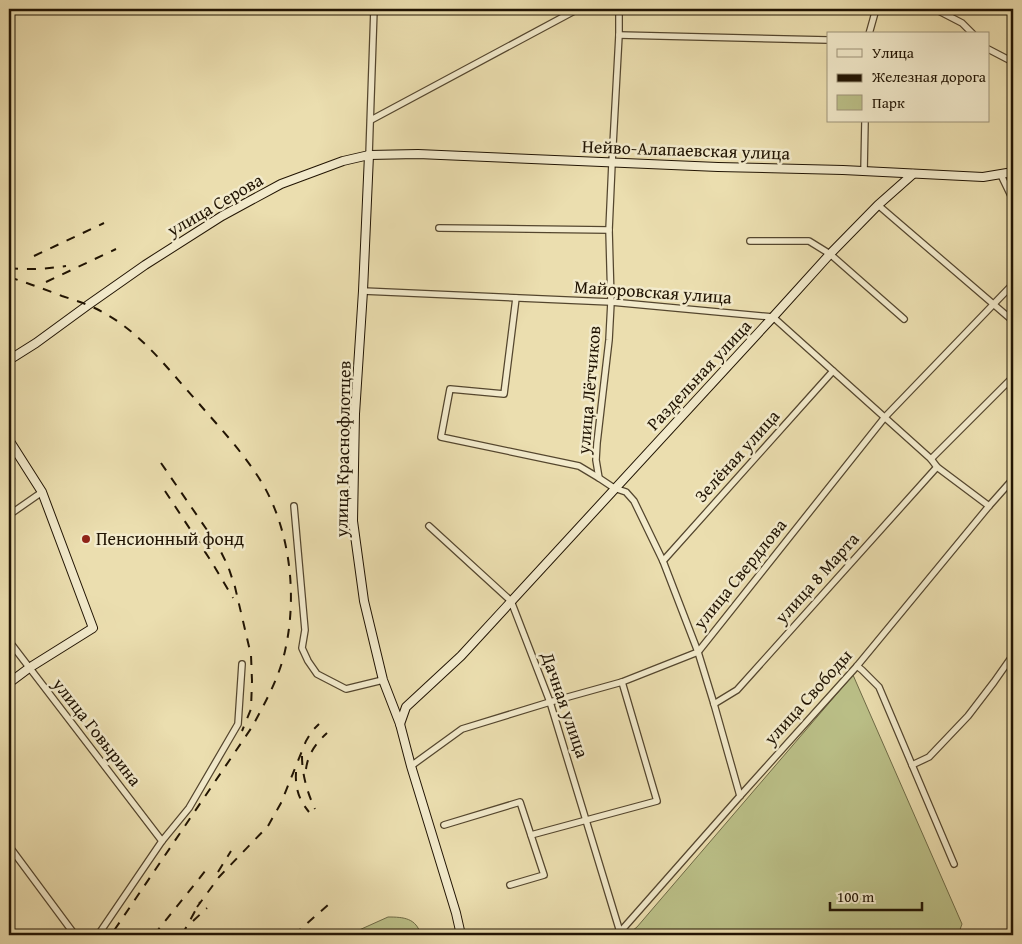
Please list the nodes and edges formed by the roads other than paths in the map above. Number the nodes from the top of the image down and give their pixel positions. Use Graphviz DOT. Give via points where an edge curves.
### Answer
graph roads {
  1 [pos="374,9"];
  2 [pos="578,9"];
  3 [pos="618,9"];
  4 [pos="876,9"];
  5 [pos="935,9"];
  6 [pos="870,32"];
  7 [pos="971,32"];
  8 [pos="619,34"];
  9 [pos="827,40"];
  10 [pos="990,50"];
  11 [pos="1013,62"];
  12 [pos="371,120"];
  13 [pos="865,122"];
  14 [pos="369,155"];
  15 [pos="612,162"];
  16 [pos="864,171"];
  17 [pos="1013,172"];
  18 [pos="913,174"];
  19 [pos="1001,175"];
  20 [pos="1013,200"];
  21 [pos="878,205"];
  22 [pos="440,228"];
  23 [pos="609,230"];
  24 [pos="750,241"];
  25 [pos="830,254"];
  26 [pos="1013,284"];
  27 [pos="363,291"];
  28 [pos="516,298"];
  29 [pos="611,302"];
  30 [pos="993,303"];
  31 [pos="774,317"];
  32 [pos="904,319"];
  33 [pos="1013,321"];
  34 [pos="9,360"];
  35 [pos="833,370"];
  36 [pos="1013,378"];
  37 [pos="885,417"];
  38 [pos="9,440"];
  39 [pos="931,458"];
  40 [pos="937,467"];
  41 [pos="599,478"];
  42 [pos="1013,479"];
  43 [pos="614,488"];
  44 [pos="42,492"];
  45 [pos="294,506"];
  46 [pos="989,506"];
  47 [pos="9,516"];
  48 [pos="429,526"];
  49 [pos="663,561"];
  50 [pos="511,601"];
  51 [pos="9,641"];
  52 [pos="698,652"];
  53 [pos="1013,655"];
  54 [pos="242,664"];
  55 [pos="857,666"];
  56 [pos="29,668"];
  57 [pos="383,680"];
  58 [pos="622,682"];
  59 [pos="9,683"];
  60 [pos="550,702"];
  61 [pos="714,704"];
  62 [pos="400,724"];
  63 [pos="912,764"];
  64 [pos="411,766"];
  65 [pos="740,796"];
  66 [pos="586,821"];
  67 [pos="444,825"];
  68 [pos="531,836"];
  69 [pos="162,840"];
  70 [pos="9,846"];
  71 [pos="954,864"];
  72 [pos="510,885"];
  73 [pos="618,934"];
  74 [pos="75,935"];
  75 [pos="98,935"];
  76 [pos="460,935"];
  1 -- 12 [label="street, улица Краснофлотцев"];
  2 -- 12 [label="street"];
  3 -- 8 [label="street, улица Лётчиков"];
  4 -- 6 [label="street"];
  5 -- 7 [label="street"];
  8 -- 9 [label="street"];
  8 -- 15 [label="street, улица Лётчиков"];
  10 -- 11 [label="street"];
  12 -- 14 [label="street, улица Краснофлотцев"];
  13 -- 16 [label="street"];
  14 -- 15 [label="street, Нейво-Алапаевская улица"];
  14 -- 27 [label="street, улица Краснофлотцев"];
  14 -- 34 [label="street, улица Серова" via="281,184 239,206 144,265"];
  15 -- 18 [label="street, Нейво-Алапаевская улица"];
  15 -- 23 [label="street, улица Лётчиков"];
  17 -- 19 [label="street, Нейво-Алапаевская улица"];
  18 -- 19 [label="street, Нейво-Алапаевская улица"];
  18 -- 21 [label="street, Раздельная улица"];
  19 -- 20 [label="street"];
  21 -- 25 [label="street, Раздельная улица"];
  21 -- 30 [label="street"];
  22 -- 23 [label="street"];
  23 -- 29 [label="street, улица Лётчиков"];
  24 -- 25 [label="street" via="809,241"];
  25 -- 31 [label="street, Раздельная улица"];
  25 -- 32 [label="street"];
  26 -- 30 [label="street, улица Свердлова"];
  27 -- 28 [label="street, Майоровская улица"];
  27 -- 57 [label="street, улица Краснофлотцев" via="353,521 364,600"];
  28 -- 29 [label="street, Майоровская улица"];
  28 -- 41 [label="street" via="504,394 450,389 441,436 579,466"];
  29 -- 31 [label="street, Майоровская улица"];
  29 -- 41 [label="street, улица Лётчиков" via="610,340 597,443"];
  30 -- 33 [label="street"];
  30 -- 37 [label="street, улица Свердлова"];
  31 -- 35 [label="street"];
  31 -- 43 [label="street, Раздельная улица"];
  35 -- 37 [label="street"];
  35 -- 49 [label="street, Зелёная улица"];
  36 -- 39 [label="street"];
  37 -- 39 [label="street"];
  37 -- 52 [label="street, улица Свердлова"];
  38 -- 44 [label="street"];
  39 -- 40 [label="street"];
  40 -- 46 [label="street"];
  40 -- 61 [label="street, улица 8 Марта" via="737,690"];
  41 -- 43 [label="street, улица Лётчиков"];
  42 -- 46 [label="street, улица Свободы"];
  43 -- 49 [label="street, улица Лётчиков" via="626,492 634,501"];
  43 -- 50 [label="street, Раздельная улица"];
  44 -- 47 [label="street"];
  44 -- 56 [label="street" via="94,628"];
  45 -- 57 [label="street" via="305,630 302,648 308,661 317,674 346,689"];
  46 -- 55 [label="street, улица Свободы"];
  48 -- 50 [label="street"];
  49 -- 52 [label="street, улица Лётчиков"];
  50 -- 60 [label="street, Дачная улица"];
  50 -- 62 [label="street, Раздельная улица" via="461,656 406,707"];
  51 -- 56 [label="street, улица Говырина"];
  52 -- 58 [label="street, улица Свердлова"];
  52 -- 61 [label="street, улица Лётчиков"];
  53 -- 63 [label="street" via="968,716 929,757"];
  54 -- 69 [label="street" via="238,724 189,808"];
  55 -- 63 [label="street" via="879,687"];
  55 -- 65 [label="street, улица Свободы"];
  56 -- 59 [label="street"];
  56 -- 69 [label="street, улица Говырина"];
  57 -- 62 [label="street, улица Краснофлотцев"];
  58 -- 60 [label="street, улица Свердлова"];
  58 -- 66 [label="street" via="658,801"];
  60 -- 64 [label="street, улица Свердлова" via="462,729"];
  60 -- 66 [label="street, Дачная улица"];
  61 -- 65 [label="street, улица Лётчиков"];
  62 -- 64 [label="street, улица Краснофлотцев"];
  63 -- 71 [label="street"];
  64 -- 76 [label="street, улица Краснофлотцев"];
  65 -- 73 [label="street, улица Свободы"];
  66 -- 68 [label="street"];
  66 -- 73 [label="street, Дачная улица"];
  67 -- 68 [label="street" via="520,802"];
  68 -- 72 [label="street" via="544,875"];
  69 -- 75 [label="street"];
  70 -- 74 [label="street"];
}
